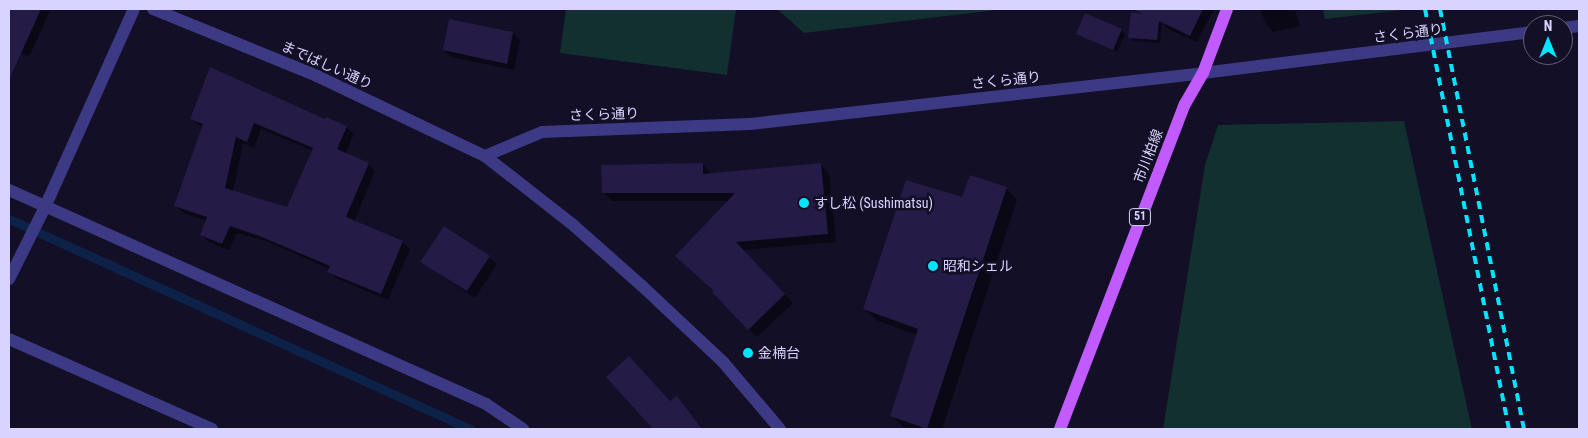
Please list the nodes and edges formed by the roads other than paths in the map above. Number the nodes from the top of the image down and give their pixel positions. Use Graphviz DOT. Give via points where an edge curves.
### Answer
graph roads {
  1 [pos="134,9"];
  2 [pos="153,9"];
  3 [pos="1227,9"];
  4 [pos="1523,33"];
  5 [pos="1203,73"];
  6 [pos="485,156"];
  7 [pos="9,190"];
  8 [pos="45,207"];
  9 [pos="9,279"];
  10 [pos="9,339"];
  11 [pos="212,429"];
  12 [pos="523,429"];
  13 [pos="780,429"];
  14 [pos="1060,429"];
  1 -- 8 [label="street"];
  2 -- 6 [label="street, までばしい通り" via="317,76"];
  3 -- 5 [label="main road, 市川柏線 / 51"];
  4 -- 5 [label="street, さくら通り"];
  5 -- 6 [label="street, さくら通り" via="750,124 542,132"];
  5 -- 14 [label="main road, 市川柏線 / 51" via="1185,104"];
  6 -- 13 [label="street, までばしい通り" via="572,224 641,285 723,362"];
  7 -- 8 [label="street"];
  8 -- 9 [label="street"];
  8 -- 12 [label="street" via="486,404"];
  10 -- 11 [label="street"];
}
